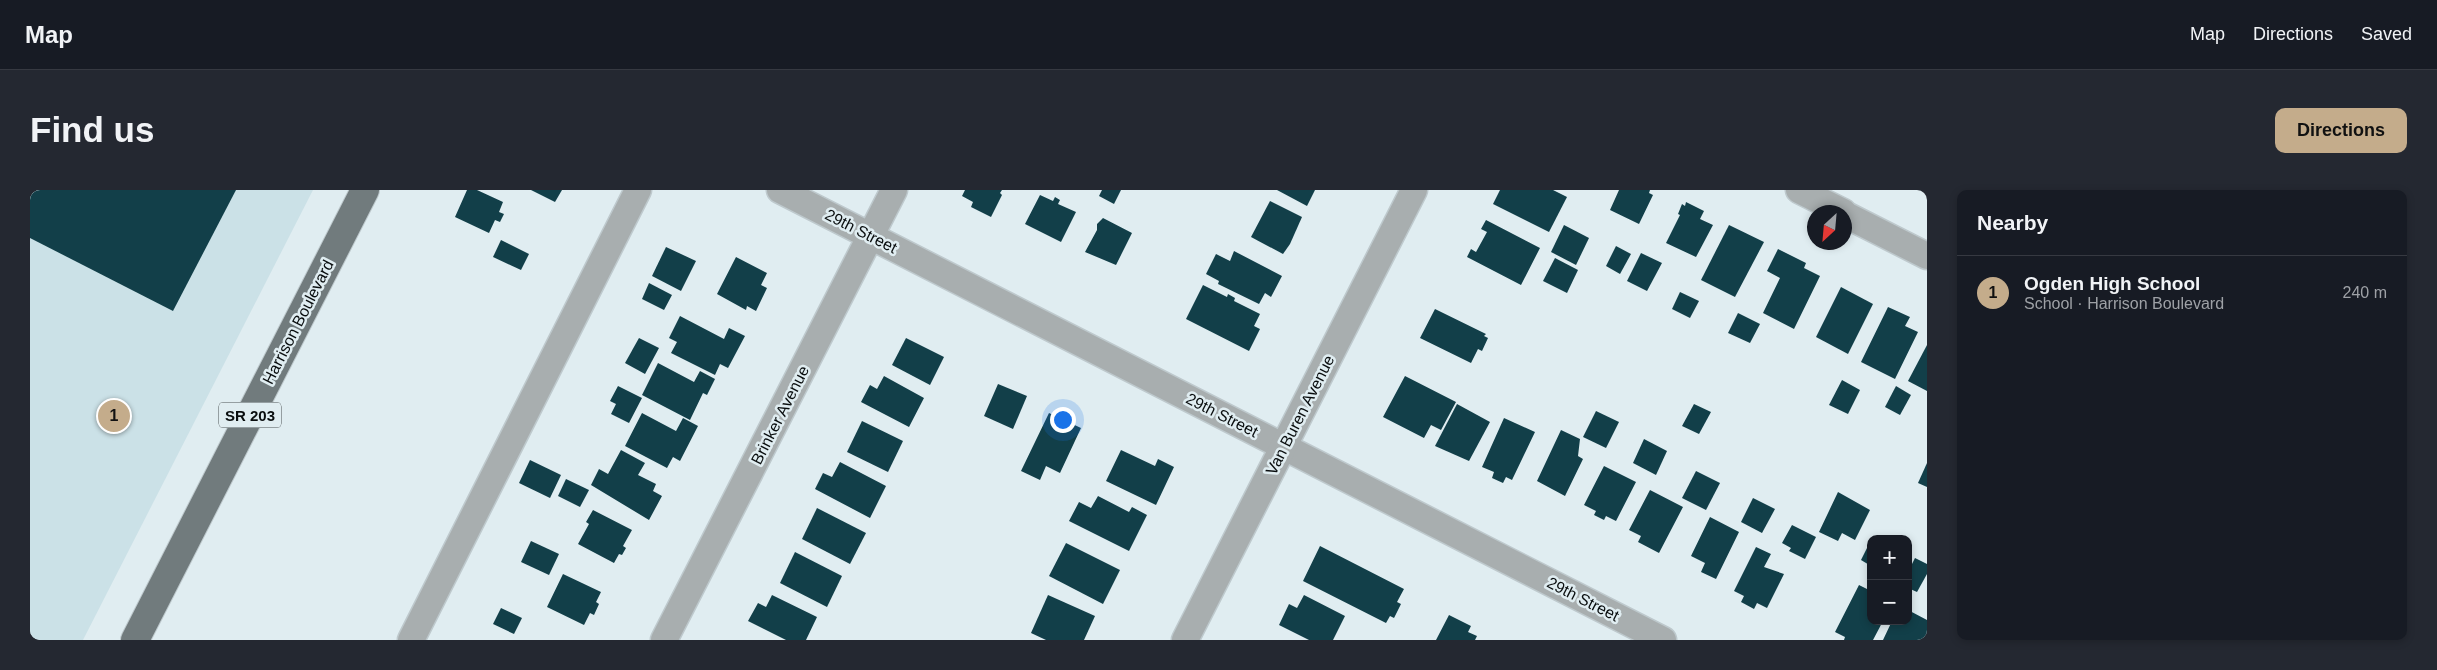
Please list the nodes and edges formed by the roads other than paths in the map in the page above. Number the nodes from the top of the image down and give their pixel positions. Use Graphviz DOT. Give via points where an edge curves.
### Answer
graph roads {
  1 [pos="365,190"];
  2 [pos="638,190"];
  3 [pos="780,190"];
  4 [pos="894,190"];
  5 [pos="1414,190"];
  6 [pos="1798,190"];
  7 [pos="1828,205"];
  8 [pos="1852,217"];
  9 [pos="870,236"];
  10 [pos="1927,256"];
  11 [pos="1285,447"];
  12 [pos="135,640"];
  13 [pos="411,640"];
  14 [pos="664,640"];
  15 [pos="1185,640"];
  16 [pos="1663,640"];
  1 -- 12 [label="main road, Harrison Boulevard / SR 203"];
  2 -- 13 [label="street"];
  3 -- 9 [label="street, 29th Street"];
  4 -- 9 [label="street, Brinker Avenue"];
  5 -- 11 [label="street, Van Buren Avenue"];
  6 -- 7 [label="street"];
  8 -- 10 [label="street"];
  9 -- 11 [label="street, 29th Street"];
  9 -- 14 [label="street, Brinker Avenue"];
  11 -- 15 [label="street, Van Buren Avenue"];
  11 -- 16 [label="street, 29th Street"];
}
